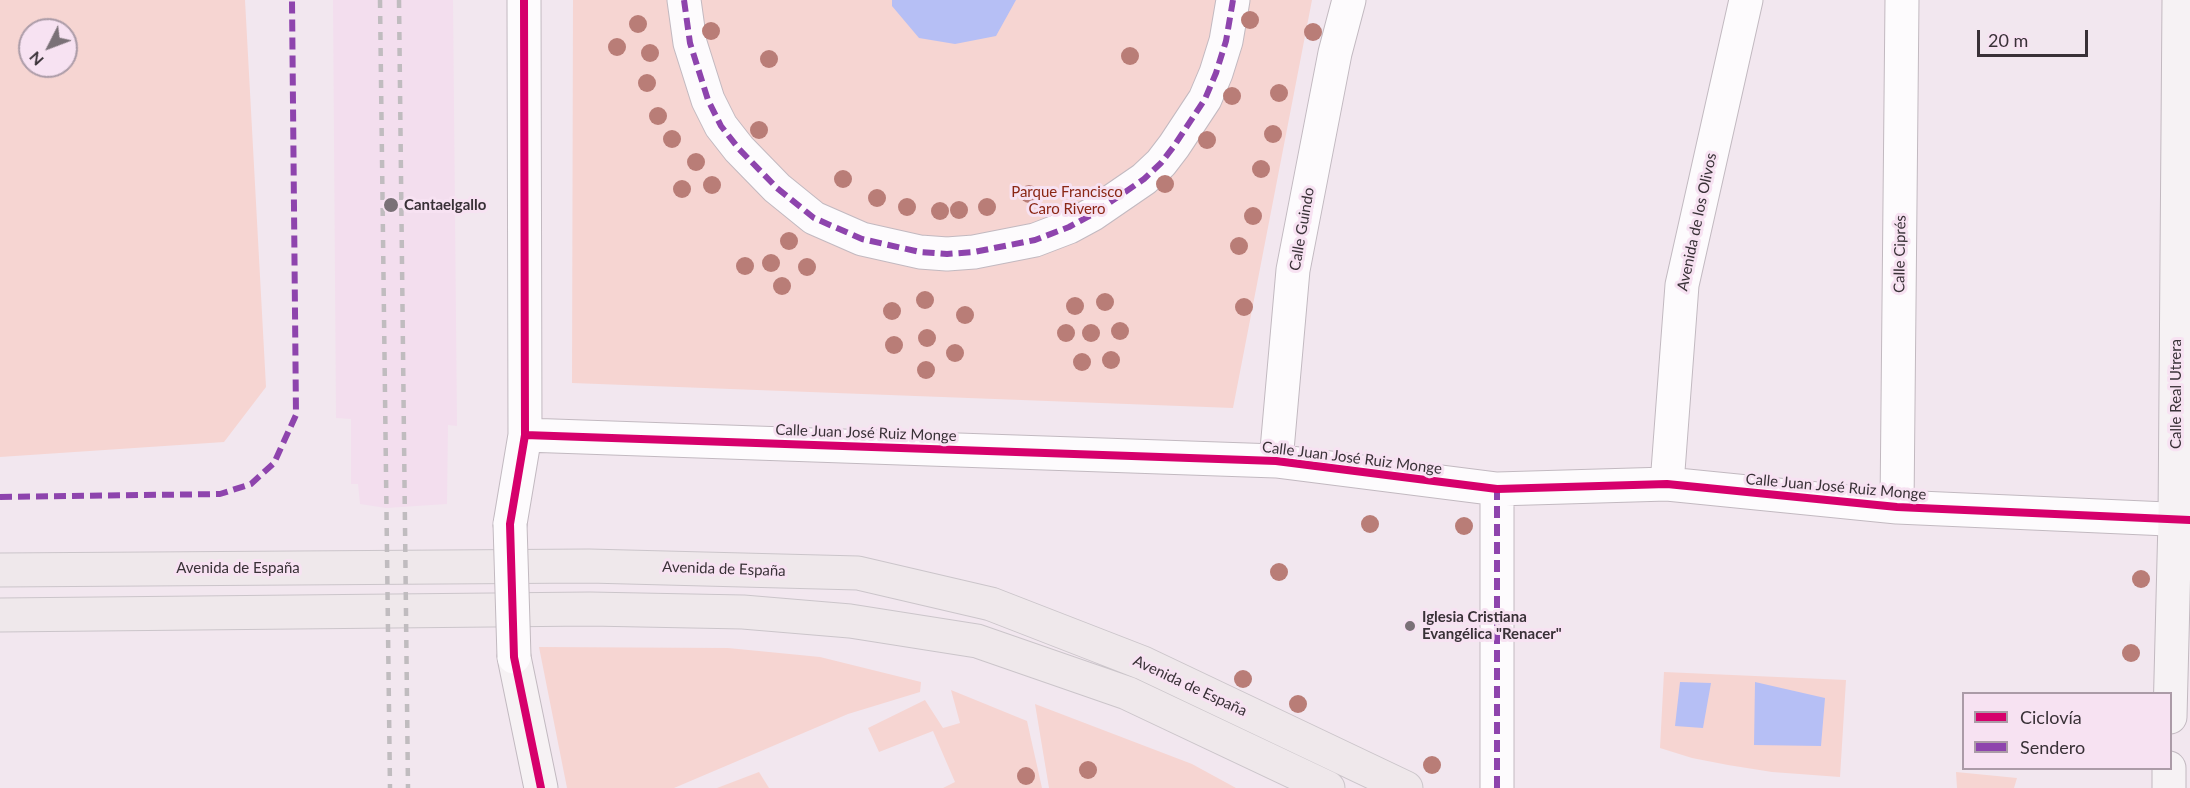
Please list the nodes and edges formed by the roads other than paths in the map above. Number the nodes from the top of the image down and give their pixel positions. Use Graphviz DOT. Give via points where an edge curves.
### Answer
graph roads {
  1 [pos="524,0"];
  2 [pos="684,0"];
  3 [pos="1233,0"];
  4 [pos="1349,0"];
  5 [pos="1746,0"];
  6 [pos="1902,0"];
  7 [pos="2179,0"];
  8 [pos="525,435"];
  9 [pos="1276,461"];
  10 [pos="1667,484"];
  11 [pos="1497,489"];
  12 [pos="1897,507"];
  13 [pos="2182,520"];
  14 [pos="0,570"];
  15 [pos="0,615"];
  16 [pos="2172,692"];
  17 [pos="2169,770"];
  18 [pos="541,788"];
  19 [pos="1328,788"];
  20 [pos="1406,788"];
  21 [pos="1497,788"];
  22 [pos="2169,788"];
  1 -- 8 [label="street"];
  2 -- 3 [label="street" via="690,43 708,100 721,126 769,180 814,218 837,229 901,248 947,254 1035,240 1094,214 1144,179 1174,146 1205,99 1226,41"];
  4 -- 9 [label="street, Calle Guindo" via="1293,270"];
  5 -- 10 [label="street, Avenida de los Olivos" via="1682,285"];
  6 -- 12 [label="street, Calle Ciprés"];
  7 -- 13 [label="street, Calle Real Utrera"];
  8 -- 9 [label="street, Calle Juan José Ruiz Monge"];
  8 -- 18 [label="street, bridge" via="510,524 514,657"];
  9 -- 11 [label="street, Calle Juan José Ruiz Monge"];
  10 -- 11 [label="street, Calle Juan José Ruiz Monge"];
  10 -- 12 [label="street, Calle Juan José Ruiz Monge"];
  11 -- 21 [label="street"];
  12 -- 13 [label="street, Calle Juan José Ruiz Monge"];
  13 -- 16 [label="street, Calle Real Utrera"];
  14 -- 20 [label="main road, Avenida de España" via="589,566 858,573 991,604 1143,663"];
  15 -- 19 [label="main road" via="590,609 743,612 850,621 978,641 1127,693"];
  17 -- 22 [label="street"];
}
